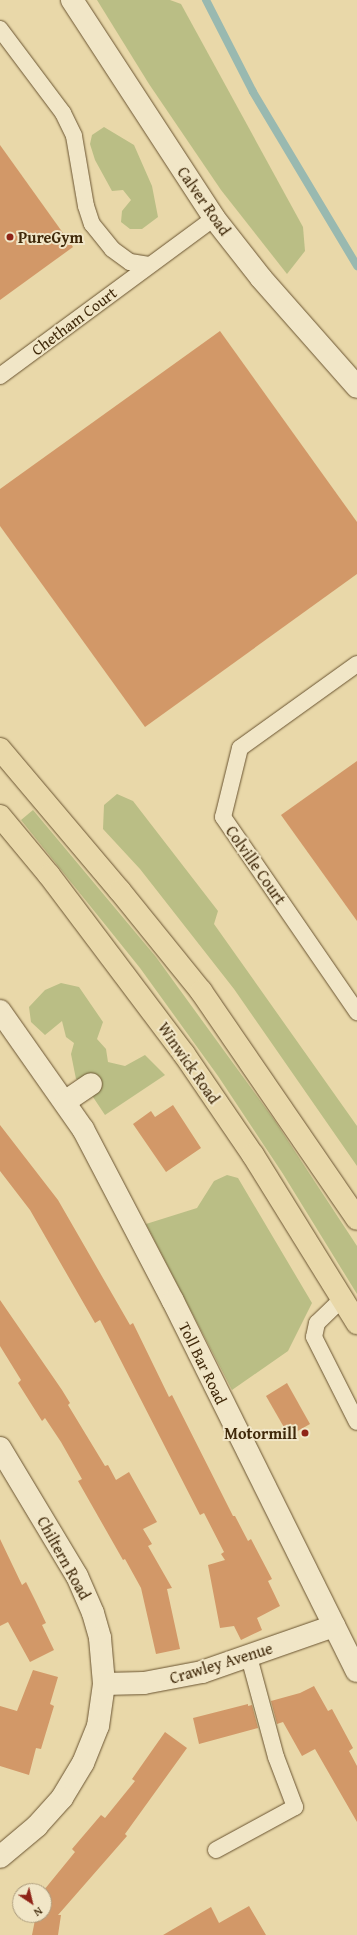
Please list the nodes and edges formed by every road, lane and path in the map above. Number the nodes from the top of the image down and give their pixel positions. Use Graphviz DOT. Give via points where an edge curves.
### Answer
graph roads {
  1 [pos="72,0"];
  2 [pos="0,29"];
  3 [pos="214,218"];
  4 [pos="149,265"];
  5 [pos="0,376"];
  6 [pos="357,387"];
  7 [pos="357,664"];
  8 [pos="0,749"];
  9 [pos="0,816"];
  10 [pos="357,1012"];
  11 [pos="1,1013"];
  12 [pos="91,1084"];
  13 [pos="66,1101"];
  14 [pos="357,1220"];
  15 [pos="343,1298"];
  16 [pos="357,1323"];
  17 [pos="357,1422"];
  18 [pos="0,1448"];
  19 [pos="334,1626"];
  20 [pos="249,1657"];
  21 [pos="357,1671"];
  22 [pos="104,1684"];
  23 [pos="216,1850"];
  24 [pos="0,1857"];
  1 -- 3 [label="street, Calver Road"];
  2 -- 4 [label="lane" via="63,113 74,136 86,206 92,224 112,249 130,262"];
  3 -- 4 [label="lane, Chetham Court"];
  3 -- 6 [label="street, Calver Road" via="266,284"];
  4 -- 5 [label="lane, Chetham Court"];
  7 -- 10 [label="lane, Colville Court" via="240,748 223,817"];
  8 -- 14 [label="highway" via="201,991"];
  9 -- 15 [label="highway, Winwick Road" via="49,875 184,1054 253,1155"];
  11 -- 13 [label="street, Toll Bar Road"];
  12 -- 13 [label="street"];
  13 -- 19 [label="street, Toll Bar Road" via="173,1301"];
  15 -- 16 [label="highway, Winwick Road"];
  15 -- 17 [label="lane" via="317,1323 314,1337"];
  18 -- 22 [label="street, Chiltern Road" via="77,1576 100,1638"];
  19 -- 20 [label="street, Crawley Avenue"];
  19 -- 21 [label="street, Toll Bar Road"];
  20 -- 22 [label="street, Crawley Avenue" via="172,1680"];
  20 -- 23 [label="lane" via="276,1757 295,1807"];
  22 -- 24 [label="street, Chiltern Road" via="98,1726 83,1763 69,1787 37,1826"];
}
